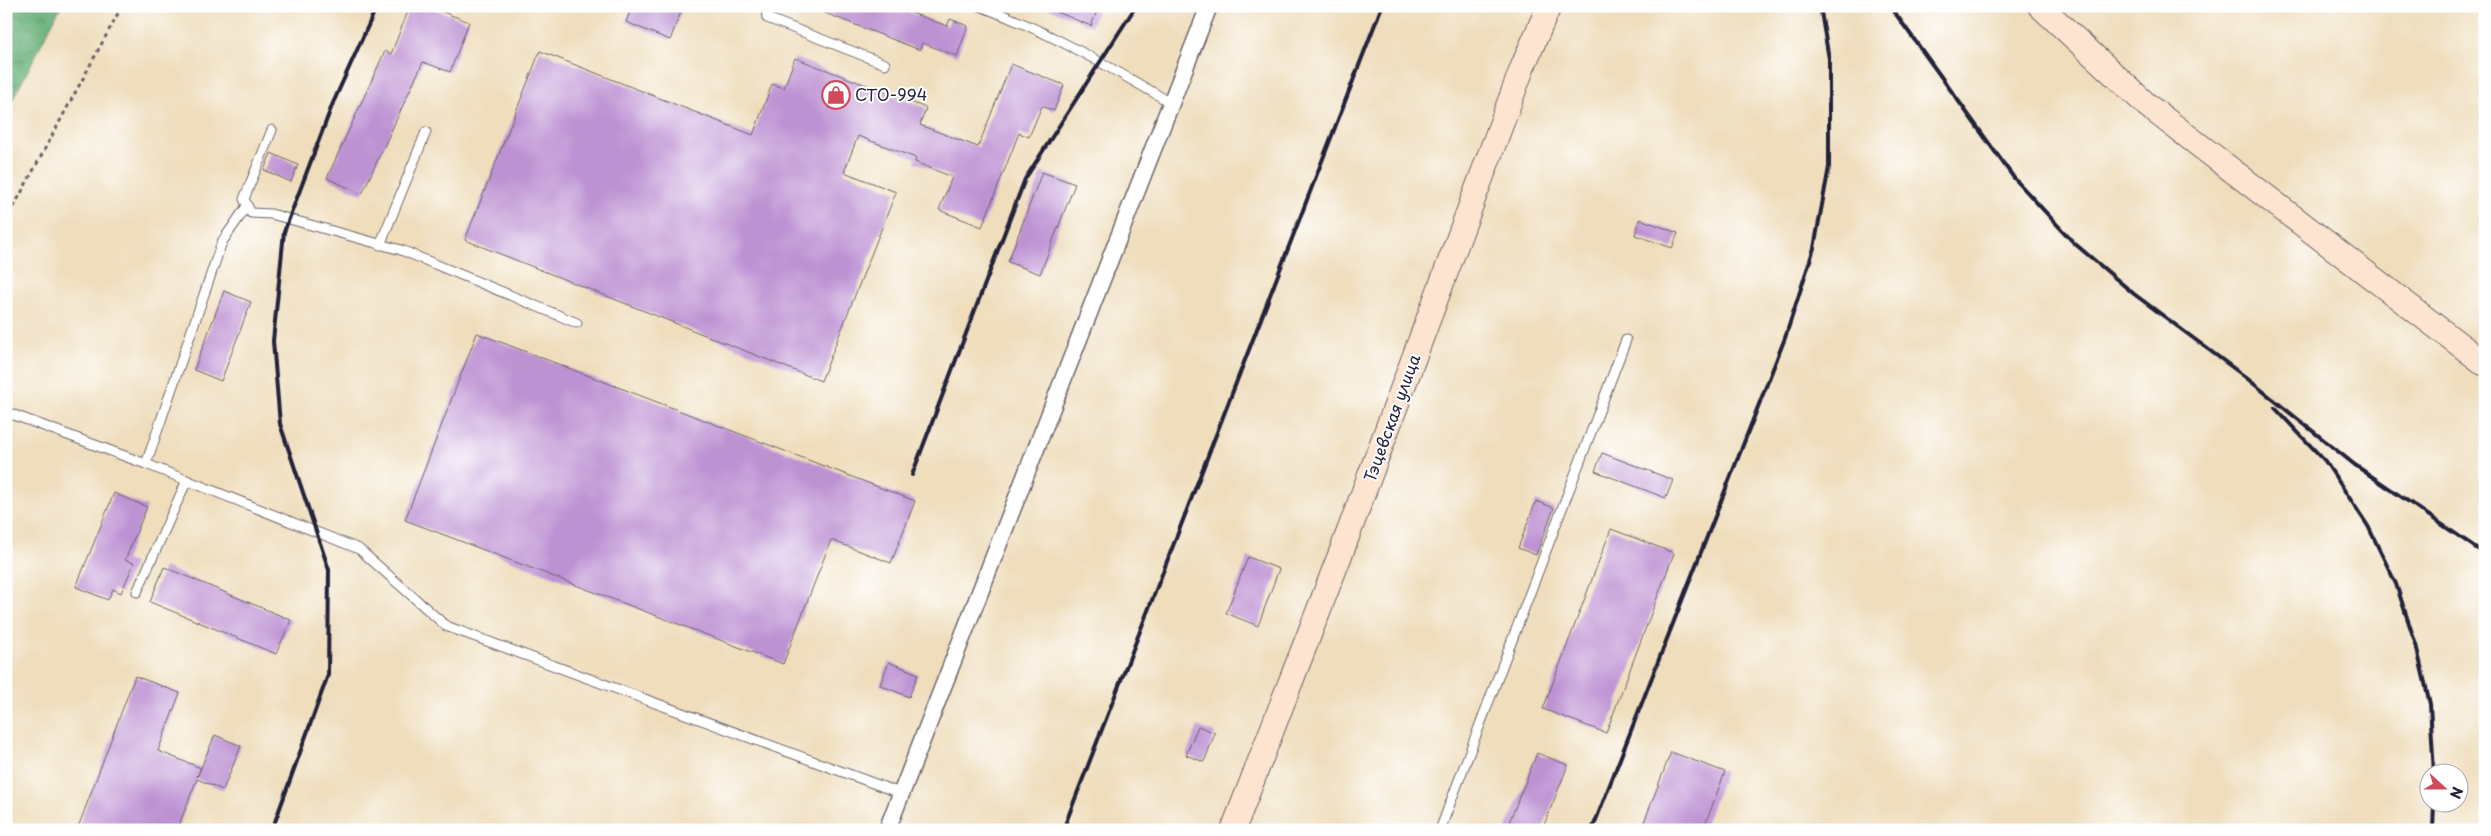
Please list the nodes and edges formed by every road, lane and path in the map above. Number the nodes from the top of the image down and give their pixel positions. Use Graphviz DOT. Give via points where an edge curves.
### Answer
graph roads {
  1 [pos="122,6"];
  2 [pos="766,6"];
  3 [pos="980,6"];
  4 [pos="1209,6"];
  5 [pos="1549,6"];
  6 [pos="2040,6"];
  7 [pos="885,64"];
  8 [pos="1173,104"];
  9 [pos="272,130"];
  10 [pos="426,132"];
  11 [pos="247,206"];
  12 [pos="6,221"];
  13 [pos="380,244"];
  14 [pos="577,323"];
  15 [pos="1626,340"];
  16 [pos="2485,364"];
  17 [pos="6,412"];
  18 [pos="146,464"];
  19 [pos="187,480"];
  20 [pos="137,592"];
  21 [pos="900,793"];
  22 [pos="887,830"];
  23 [pos="1233,830"];
  24 [pos="1440,830"];
  1 -- 12 [label="path"];
  2 -- 7 [label="lane" via="767,18"];
  3 -- 8 [label="lane" via="1024,22"];
  4 -- 8 [label="street"];
  5 -- 23 [label="street, Тэцевская улица" via="1523,66 1342,550"];
  6 -- 16 [label="street" via="2148,106"];
  8 -- 21 [label="street"];
  9 -- 11 [label="lane" via="244,199"];
  10 -- 13 [label="lane"];
  11 -- 13 [label="lane" via="251,213 271,214"];
  11 -- 18 [label="lane" via="222,242"];
  13 -- 14 [label="lane"];
  15 -- 24 [label="lane"];
  17 -- 18 [label="lane"];
  18 -- 19 [label="lane"];
  19 -- 20 [label="lane"];
  19 -- 21 [label="lane" via="359,549 446,626"];
  21 -- 22 [label="street"];
}
